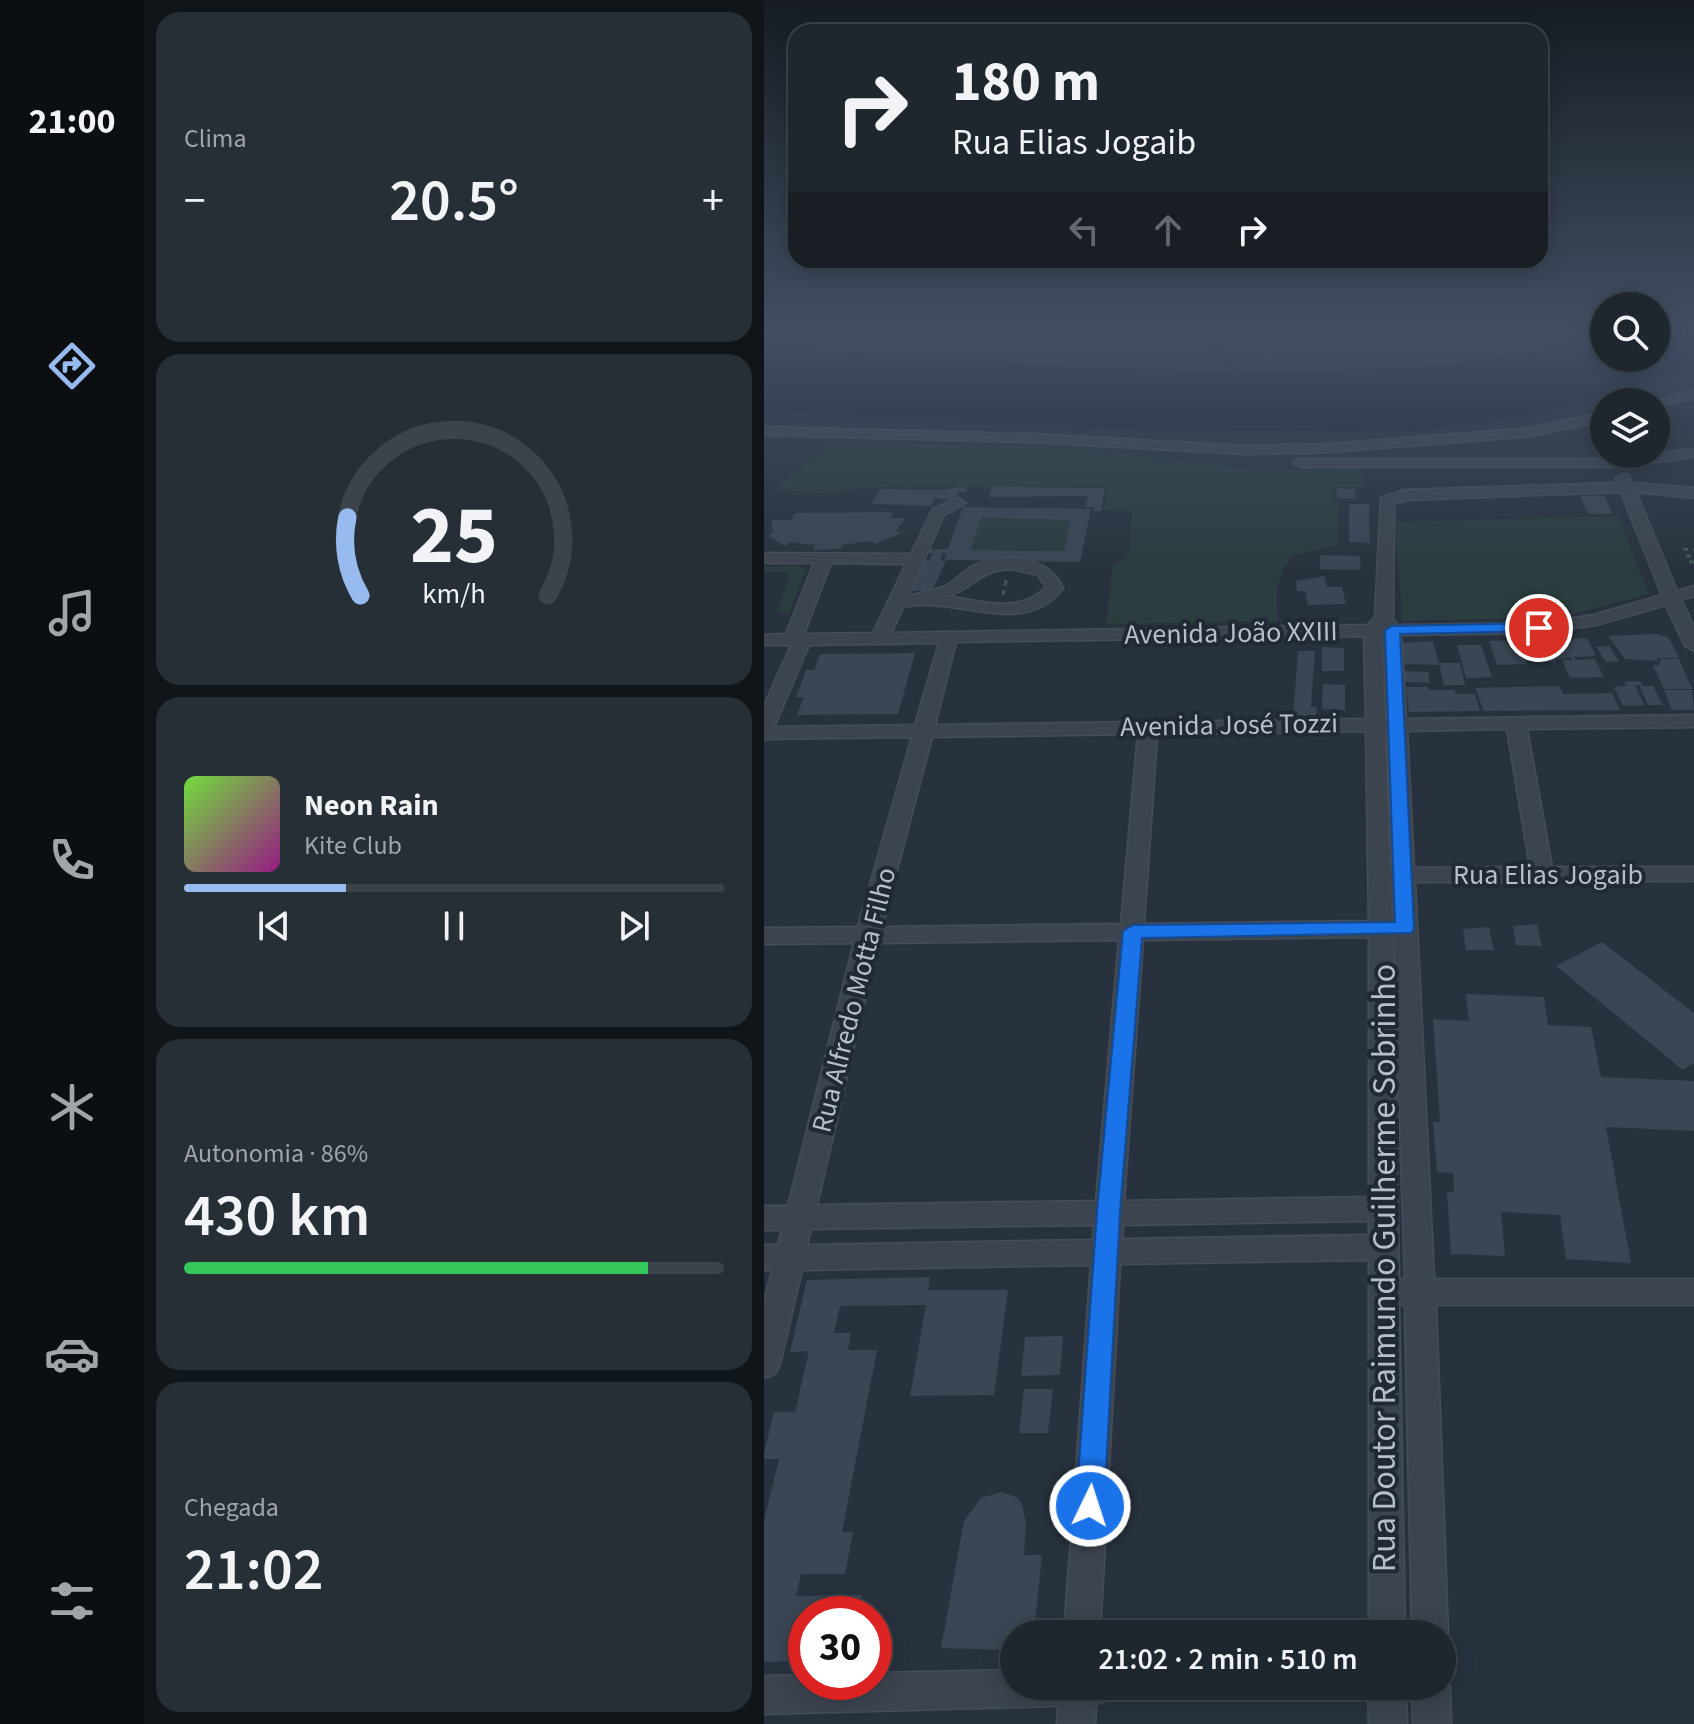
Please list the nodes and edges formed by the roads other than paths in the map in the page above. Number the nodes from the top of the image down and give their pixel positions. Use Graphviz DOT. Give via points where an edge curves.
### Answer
graph roads {
  1 [pos="1590,419"];
  2 [pos="764,431"];
  3 [pos="1160,447"];
  4 [pos="1694,453"];
  5 [pos="1670,456"];
  6 [pos="1590,463"];
  7 [pos="1618,468"];
  8 [pos="1628,487"];
  9 [pos="1694,493"];
  10 [pos="958,503"];
  11 [pos="764,558"];
  12 [pos="824,559"];
  13 [pos="916,559"];
  14 [pos="1694,591"];
  15 [pos="1671,597"];
  16 [pos="924,598"];
  17 [pos="895,604"];
  18 [pos="1383,626"];
  19 [pos="949,637"];
  20 [pos="880,638"];
  21 [pos="764,640"];
  22 [pos="798,640"];
  23 [pos="1694,646"];
  24 [pos="1694,721"];
  25 [pos="1386,723"];
  26 [pos="1516,723"];
  27 [pos="1148,727"];
  28 [pos="764,730"];
  29 [pos="923,731"];
  30 [pos="1694,874"];
  31 [pos="1390,875"];
  32 [pos="1542,875"];
  33 [pos="1393,928"];
  34 [pos="1133,931"];
  35 [pos="868,934"];
  36 [pos="764,936"];
  37 [pos="1383,1209"];
  38 [pos="1109,1212"];
  39 [pos="764,1218"];
  40 [pos="801,1218"];
  41 [pos="1383,1247"];
  42 [pos="1108,1251"];
  43 [pos="778,1258"];
  44 [pos="1383,1292"];
  45 [pos="1420,1292"];
  46 [pos="1694,1292"];
  47 [pos="764,1364"];
  48 [pos="1083,1620"];
  49 [pos="1387,1620"];
  50 [pos="1430,1620"];
  51 [pos="1000,1688"];
  52 [pos="764,1695"];
  53 [pos="1077,1700"];
  54 [pos="1387,1700"];
  55 [pos="1431,1700"];
  56 [pos="1076,1724"];
  57 [pos="1388,1724"];
  58 [pos="1432,1724"];
  1 -- 3 [label="street" via="1531,432 1331,448"];
  2 -- 3 [label="street"];
  3 -- 6 [label="street" via="1258,463"];
  4 -- 5 [label="street"];
  7 -- 8 [label="street"];
  8 -- 9 [label="street"];
  8 -- 15 [label="street"];
  8 -- 18 [label="street, Rua Doutor Raimundo Guilherme Sobrinho" via="1405,495 1386,501"];
  10 -- 13 [label="street" via="938,512"];
  11 -- 12 [label="street"];
  12 -- 13 [label="street"];
  12 -- 22 [label="street"];
  13 -- 17 [label="street"];
  14 -- 15 [label="street, Avenida João XXIII"];
  15 -- 18 [label="street, Avenida João XXIII" via="1572,624"];
  15 -- 23 [label="street"];
  16 -- 16 [label="street" via="1007,609 1042,603 1055,588 1042,570 997,565 976,570 956,588"];
  16 -- 17 [label="street"];
  17 -- 20 [label="street"];
  18 -- 19 [label="street, Avenida João XXIII"];
  18 -- 25 [label="street, Rua Doutor Raimundo Guilherme Sobrinho"];
  19 -- 20 [label="street, Avenida João XXIII"];
  19 -- 29 [label="street, Rua Alfredo Motta Filho"];
  20 -- 22 [label="street, Avenida João XXIII"];
  21 -- 22 [label="street, Avenida João XXIII"];
  22 -- 28 [label="street"];
  24 -- 26 [label="street, Avenida José Tozzi"];
  25 -- 26 [label="street, Avenida José Tozzi"];
  25 -- 27 [label="street, Avenida José Tozzi"];
  25 -- 31 [label="street, Rua Doutor Raimundo Guilherme Sobrinho"];
  26 -- 32 [label="street"];
  27 -- 29 [label="street, Avenida José Tozzi"];
  27 -- 34 [label="street"];
  28 -- 29 [label="street, Avenida José Tozzi"];
  29 -- 35 [label="street, Rua Alfredo Motta Filho"];
  30 -- 32 [label="street, Rua Elias Jogaib"];
  31 -- 32 [label="street, Rua Elias Jogaib"];
  31 -- 33 [label="street, Rua Doutor Raimundo Guilherme Sobrinho"];
  33 -- 34 [label="street"];
  33 -- 37 [label="street, Rua Doutor Raimundo Guilherme Sobrinho"];
  33 -- 45 [label="street, Rua Doutor Raimundo Guilherme Sobrinho"];
  34 -- 35 [label="street"];
  34 -- 38 [label="street"];
  35 -- 36 [label="street"];
  35 -- 40 [label="street, Rua Alfredo Motta Filho"];
  37 -- 38 [label="street"];
  37 -- 41 [label="street, Rua Doutor Raimundo Guilherme Sobrinho"];
  38 -- 40 [label="street"];
  38 -- 42 [label="street"];
  39 -- 40 [label="street"];
  40 -- 43 [label="street, Rua Alfredo Motta Filho"];
  41 -- 42 [label="street"];
  41 -- 44 [label="street, Rua Doutor Raimundo Guilherme Sobrinho"];
  42 -- 43 [label="street"];
  42 -- 48 [label="street"];
  43 -- 47 [label="street, Rua Alfredo Motta Filho"];
  44 -- 45 [label="street"];
  44 -- 49 [label="street, Rua Doutor Raimundo Guilherme Sobrinho"];
  45 -- 46 [label="street"];
  45 -- 50 [label="street, Rua Doutor Raimundo Guilherme Sobrinho"];
  51 -- 52 [label="street"];
  53 -- 56 [label="street"];
  54 -- 57 [label="street"];
  55 -- 58 [label="street"];
}
